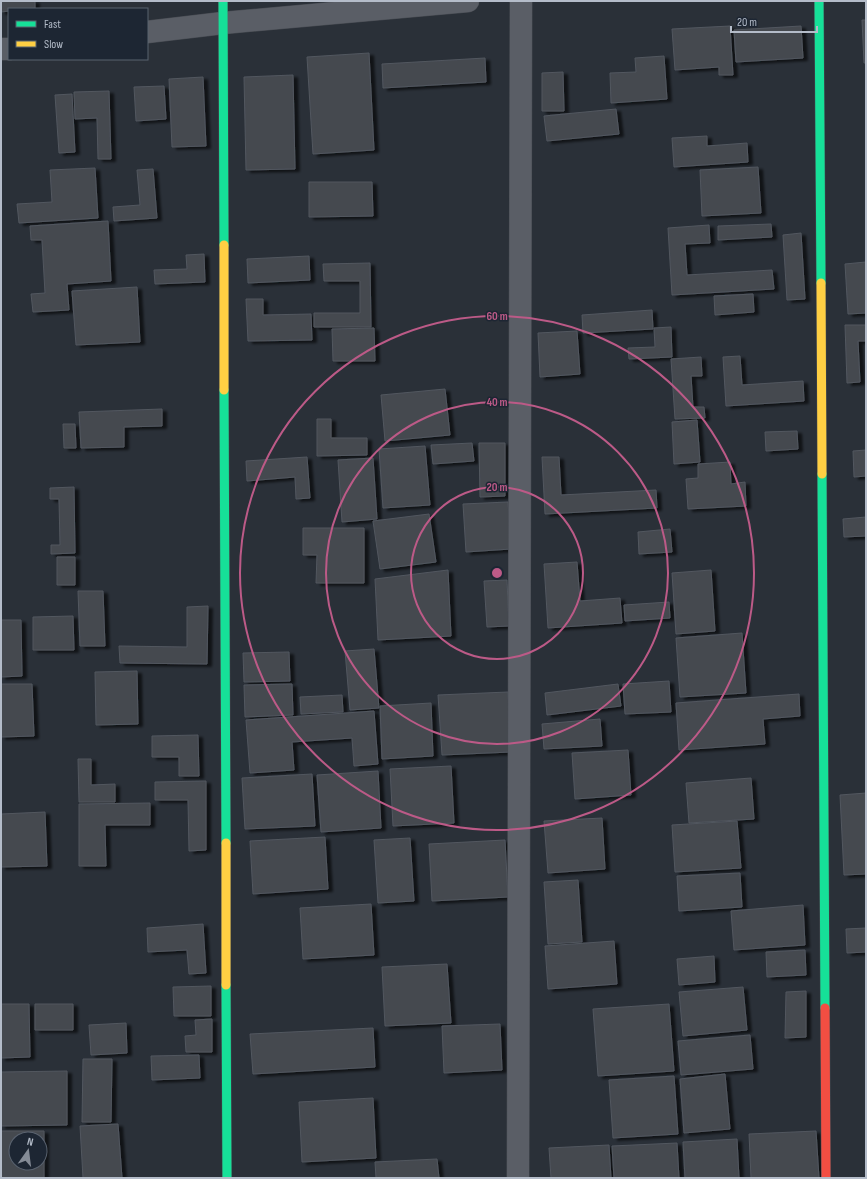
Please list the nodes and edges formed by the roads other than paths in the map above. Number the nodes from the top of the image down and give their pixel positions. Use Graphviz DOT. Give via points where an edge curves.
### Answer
graph roads {
  1 [pos="223,1"];
  2 [pos="468,1"];
  3 [pos="521,1"];
  4 [pos="819,1"];
  5 [pos="223,24"];
  6 [pos="148,32"];
  7 [pos="227,1178"];
  8 [pos="518,1178"];
  9 [pos="826,1178"];
  1 -- 5 [label="street"];
  2 -- 5 [label="street"];
  3 -- 8 [label="street"];
  4 -- 9 [label="street"];
  5 -- 6 [label="street"];
  5 -- 7 [label="street"];
}
